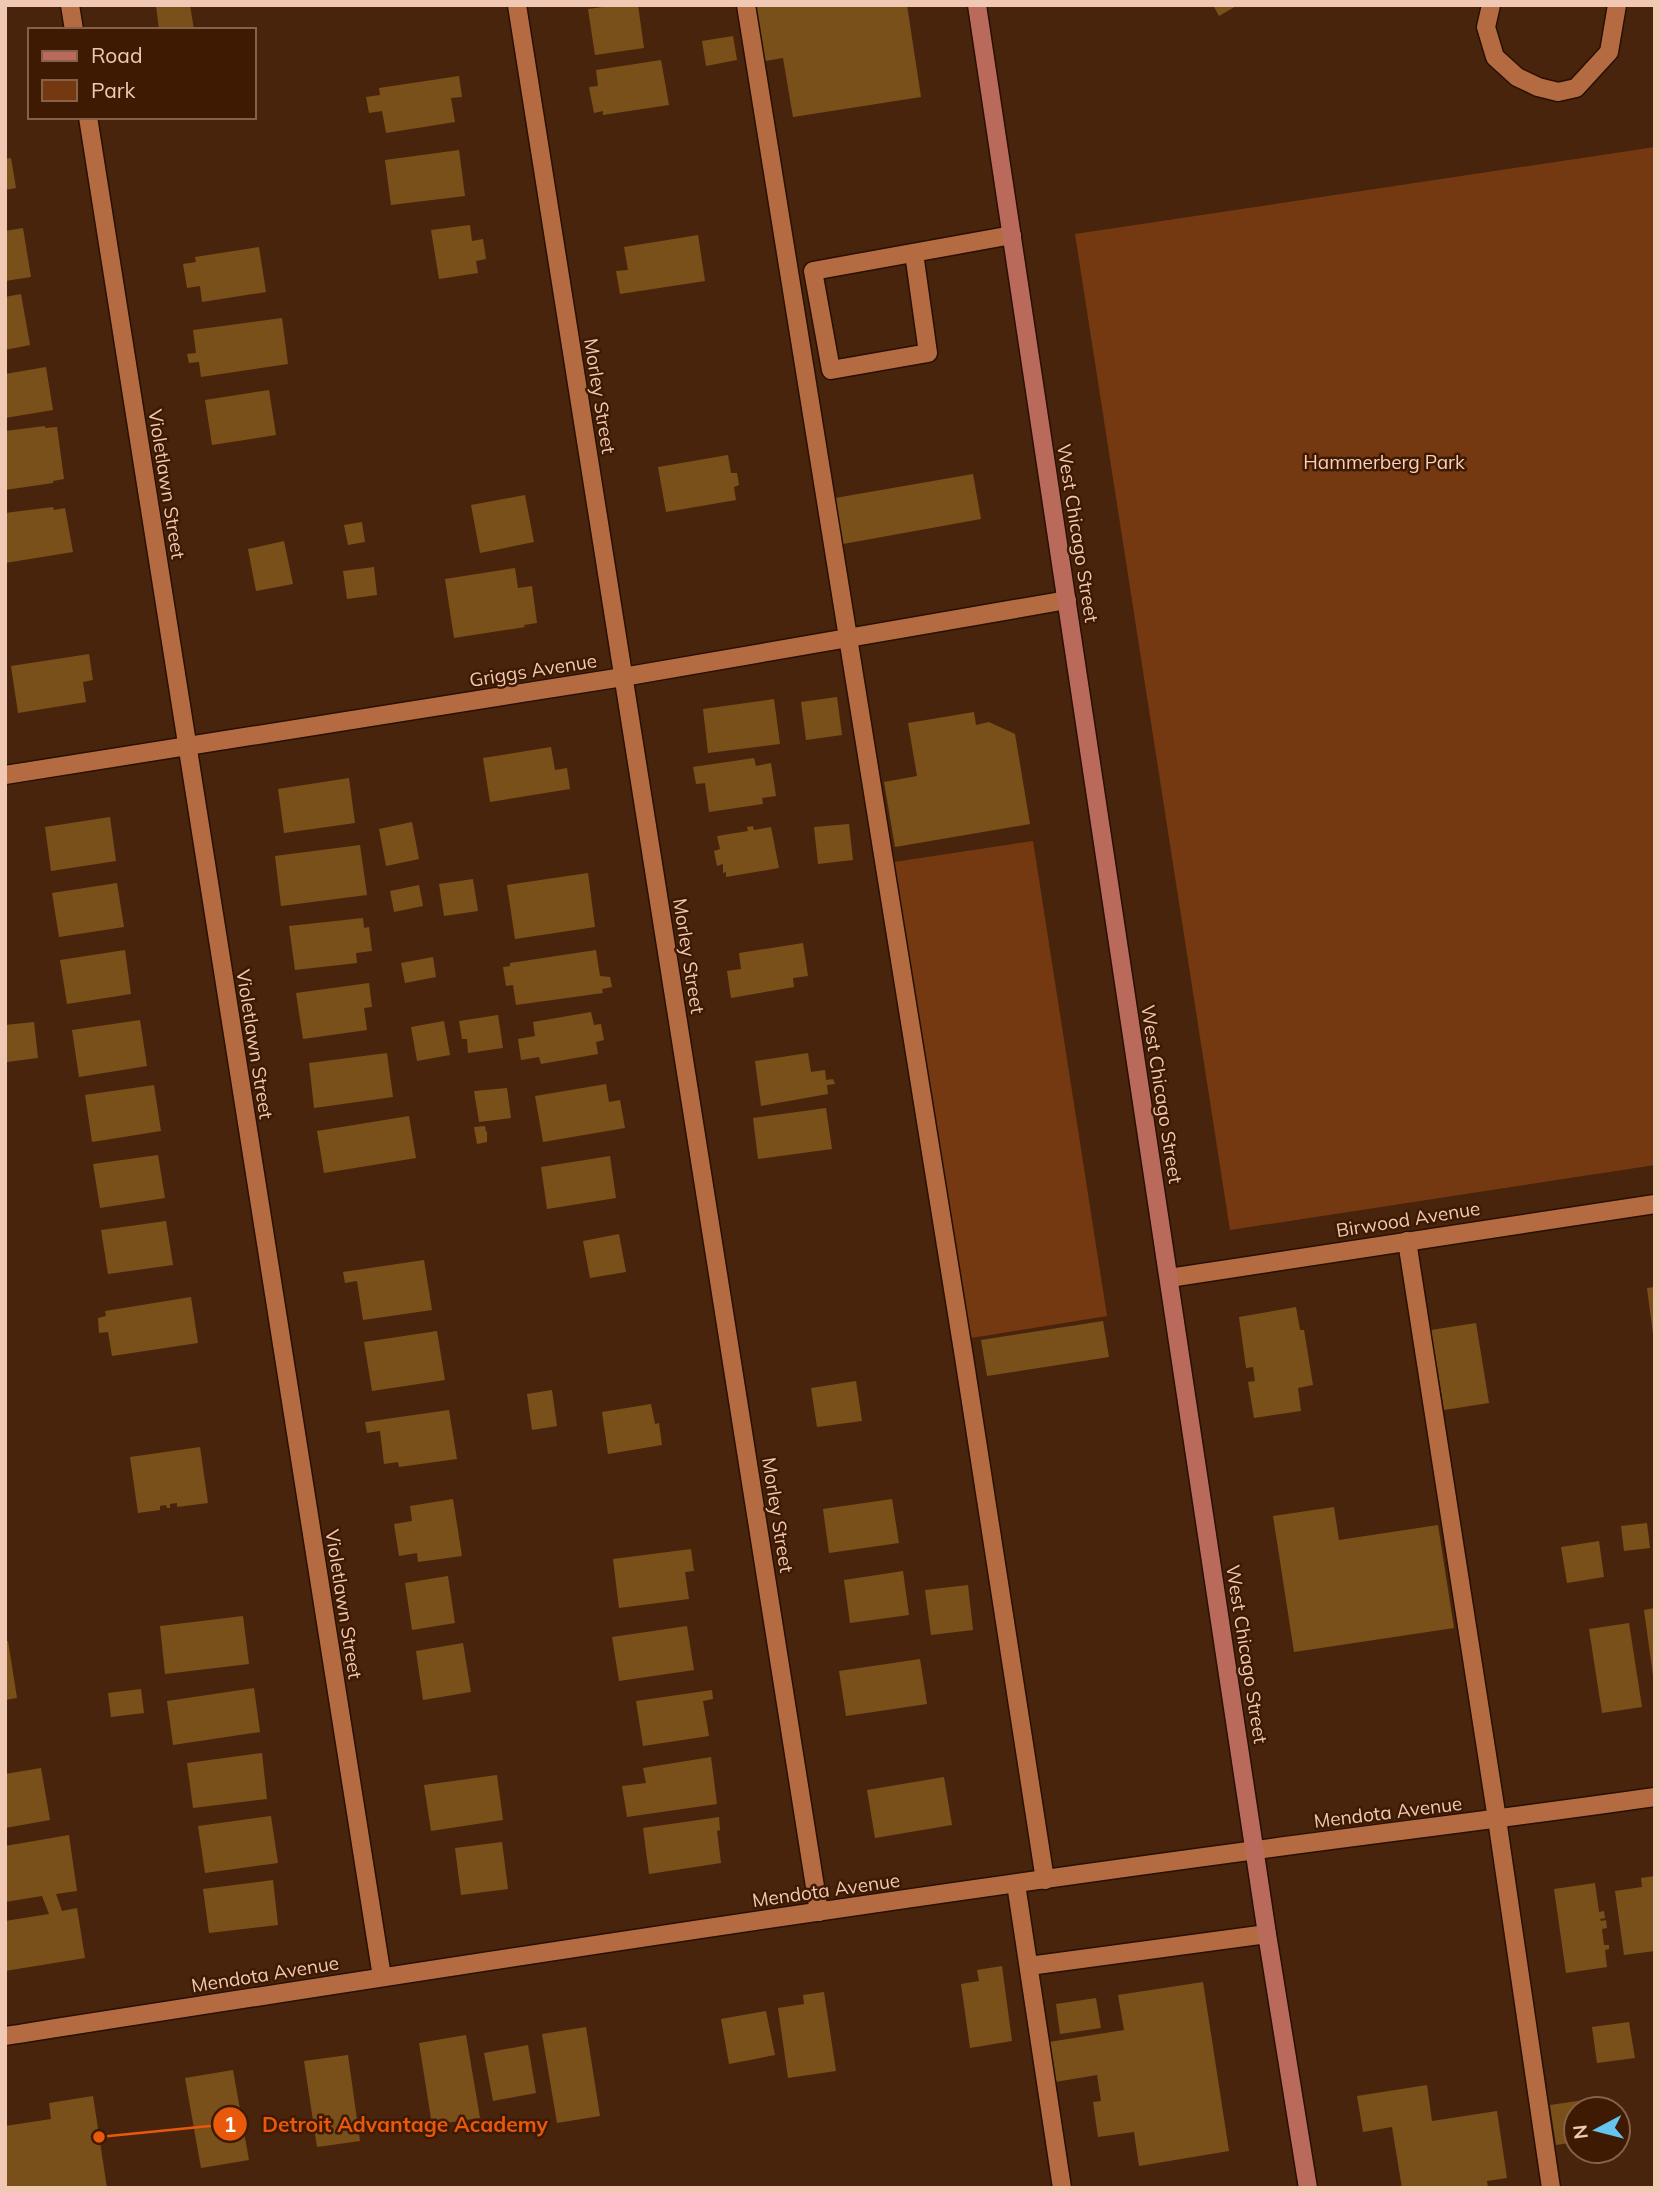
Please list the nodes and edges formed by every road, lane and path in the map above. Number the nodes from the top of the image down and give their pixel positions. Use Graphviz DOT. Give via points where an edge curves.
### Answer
graph roads {
  1 [pos="70,5"];
  2 [pos="517,5"];
  3 [pos="746,5"];
  4 [pos="977,5"];
  5 [pos="1491,5"];
  6 [pos="1617,5"];
  7 [pos="74,28"];
  8 [pos="88,119"];
  9 [pos="1012,235"];
  10 [pos="914,253"];
  11 [pos="1067,600"];
  12 [pos="848,639"];
  13 [pos="623,677"];
  14 [pos="187,746"];
  15 [pos="5,775"];
  16 [pos="1655,1204"];
  17 [pos="1407,1241"];
  18 [pos="1169,1278"];
  19 [pos="1655,1797"];
  20 [pos="1497,1819"];
  21 [pos="1256,1850"];
  22 [pos="1045,1880"];
  23 [pos="1016,1884"];
  24 [pos="820,1912"];
  25 [pos="1268,1934"];
  26 [pos="1029,1966"];
  27 [pos="382,1977"];
  28 [pos="5,2036"];
  29 [pos="1062,2188"];
  30 [pos="1308,2188"];
  31 [pos="1551,2188"];
  1 -- 7 [label="street"];
  2 -- 13 [label="street, Morley Street"];
  3 -- 12 [label="street"];
  4 -- 9 [label="street, West Chicago Street"];
  5 -- 6 [label="street" via="1486,27 1495,57 1517,77 1558,92 1576,88 1609,52"];
  8 -- 14 [label="street, Violetlawn Street"];
  9 -- 10 [label="street"];
  9 -- 11 [label="street, West Chicago Street"];
  10 -- 10 [label="street" via="813,271 831,370 928,353"];
  11 -- 12 [label="street, Griggs Avenue"];
  11 -- 18 [label="street, West Chicago Street"];
  12 -- 13 [label="street, Griggs Avenue"];
  12 -- 22 [label="street"];
  13 -- 14 [label="street, Griggs Avenue"];
  13 -- 24 [label="street, Morley Street"];
  14 -- 15 [label="street, Griggs Avenue"];
  14 -- 27 [label="street, Violetlawn Street"];
  16 -- 17 [label="street, Birwood Avenue"];
  17 -- 18 [label="street, Birwood Avenue"];
  17 -- 20 [label="street"];
  18 -- 21 [label="street, West Chicago Street"];
  19 -- 20 [label="street, Mendota Avenue"];
  20 -- 21 [label="street, Mendota Avenue"];
  20 -- 31 [label="street"];
  21 -- 22 [label="street, Mendota Avenue"];
  21 -- 25 [label="street, West Chicago Street"];
  22 -- 23 [label="street, Mendota Avenue"];
  23 -- 24 [label="street, Mendota Avenue"];
  23 -- 26 [label="street"];
  24 -- 27 [label="street, Mendota Avenue"];
  25 -- 26 [label="street"];
  25 -- 30 [label="street, West Chicago Street"];
  26 -- 29 [label="street"];
  27 -- 28 [label="street, Mendota Avenue"];
}
